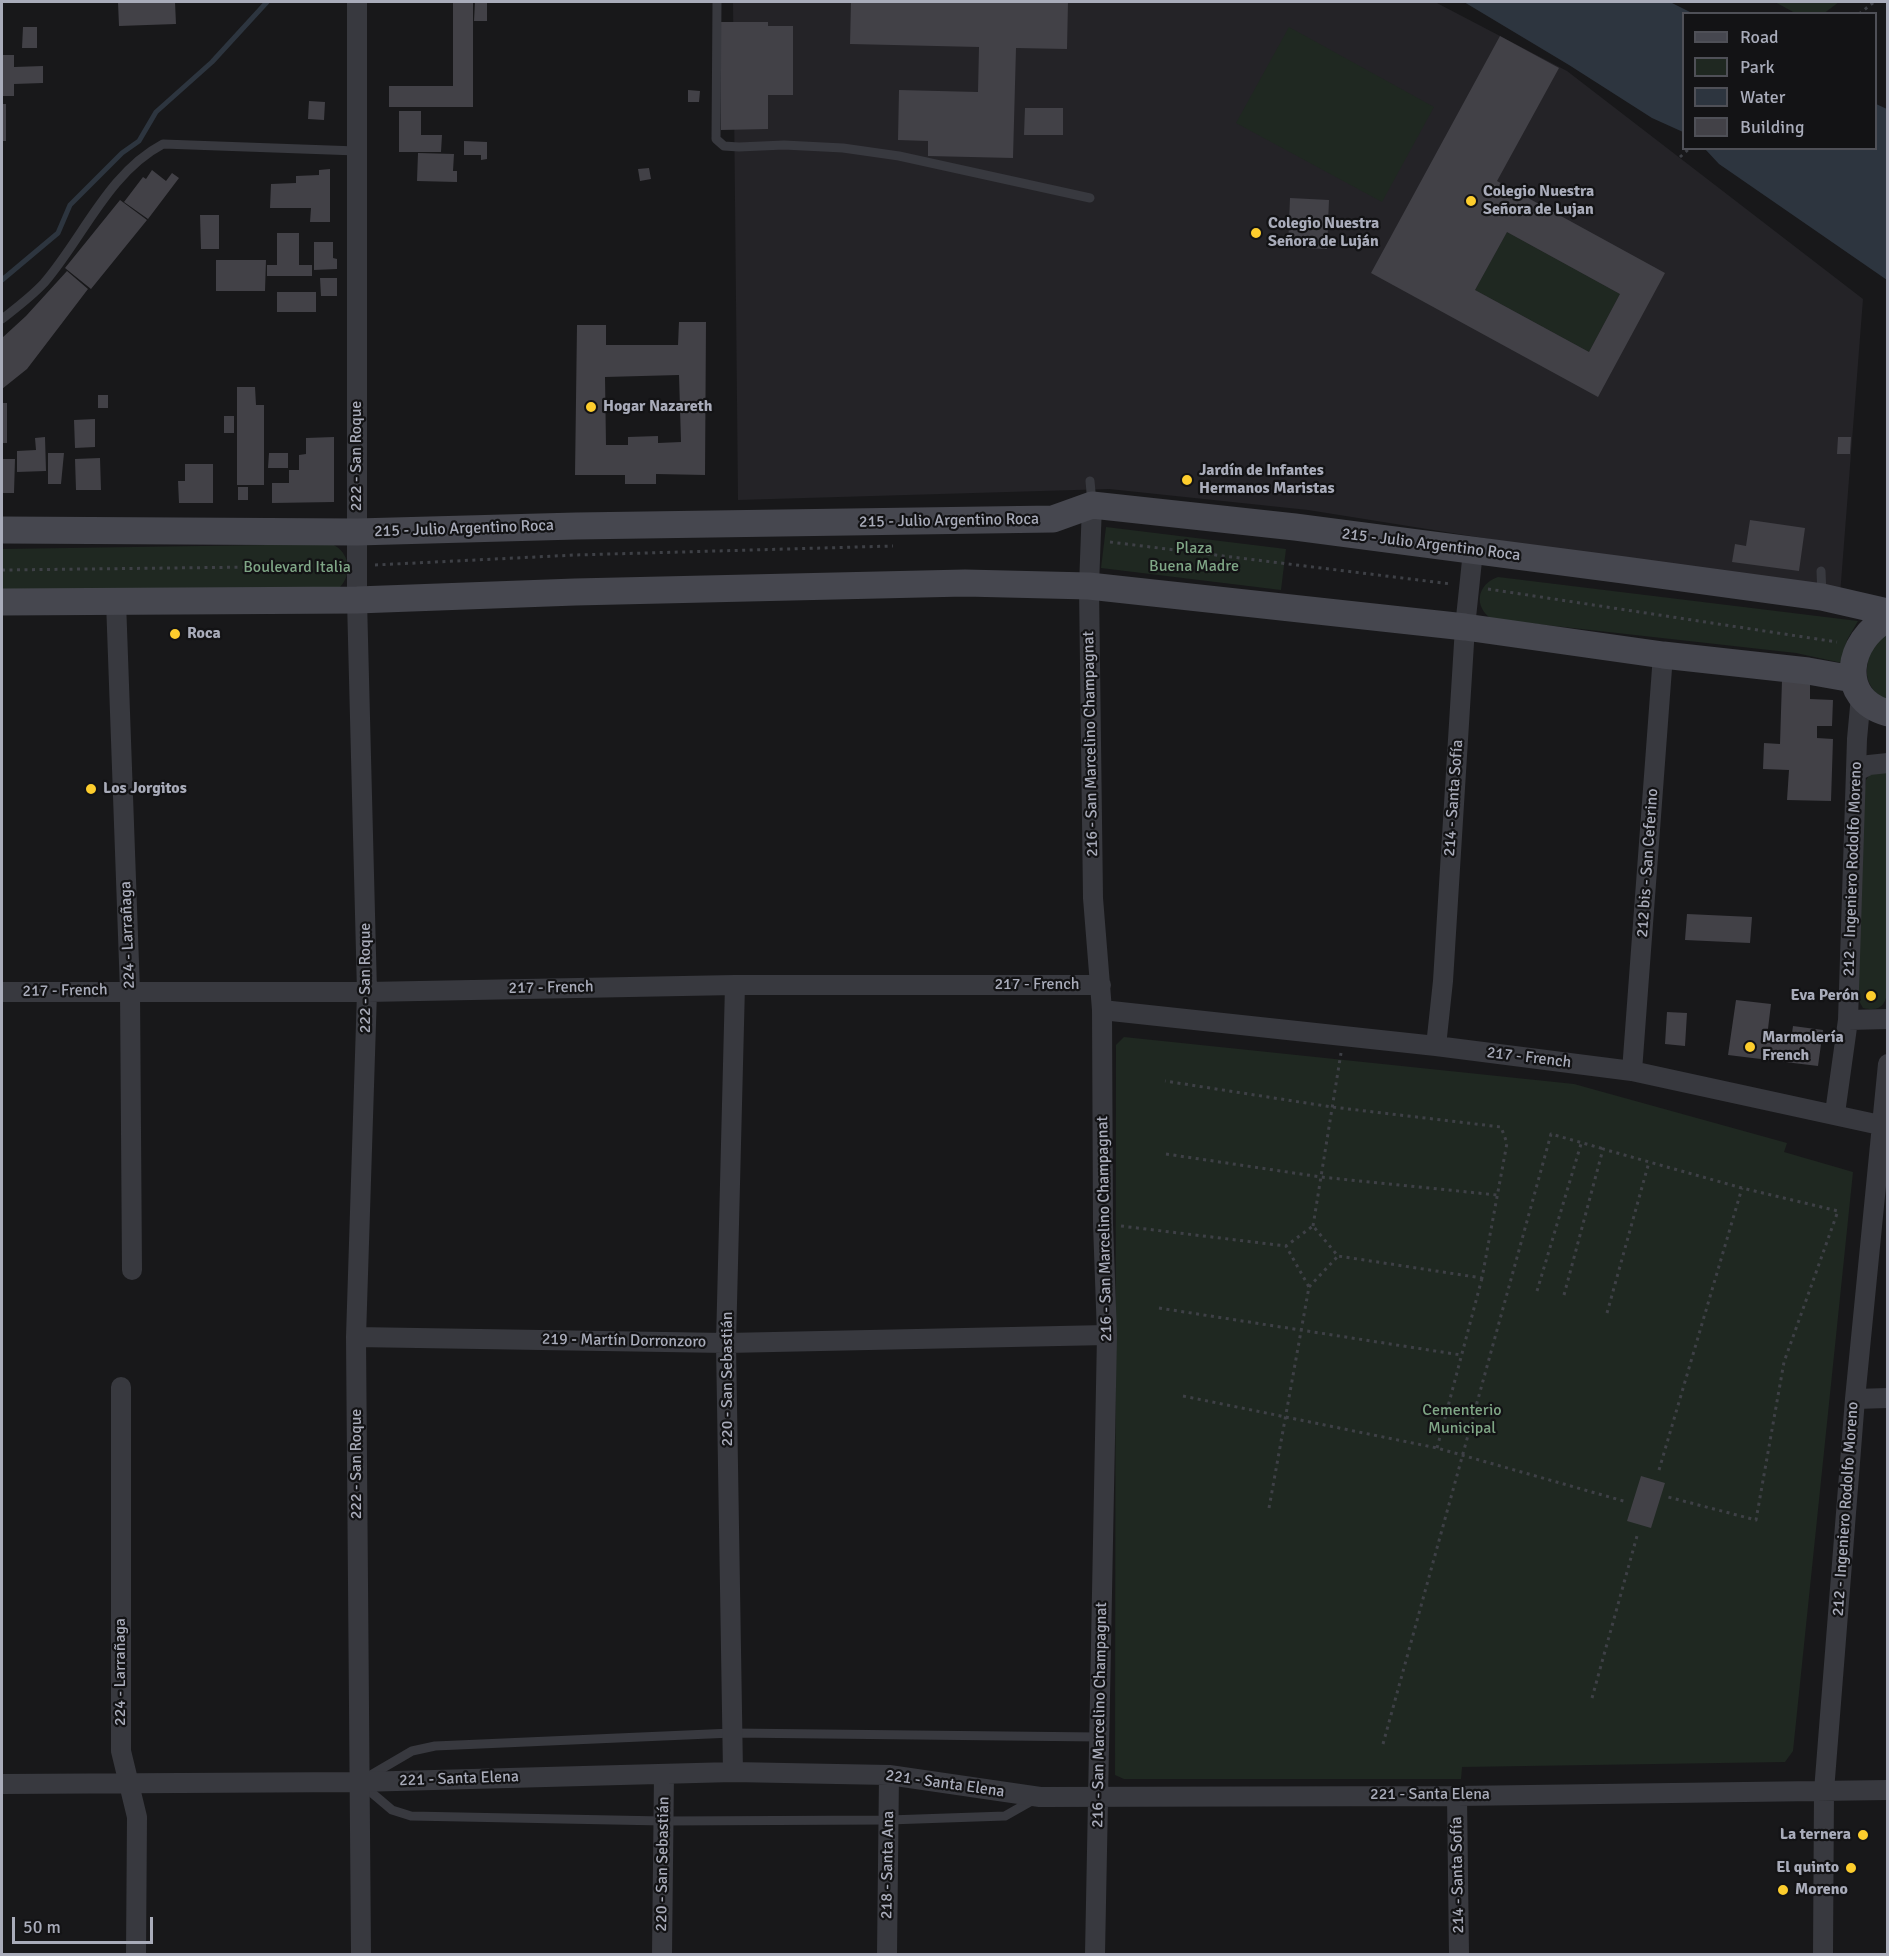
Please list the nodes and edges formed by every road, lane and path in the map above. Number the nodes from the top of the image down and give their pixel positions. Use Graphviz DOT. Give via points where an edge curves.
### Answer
graph roads {
  1 [pos="357,2"];
  2 [pos="717,2"];
  3 [pos="1874,2"];
  4 [pos="1862,12"];
  5 [pos="1688,150"];
  6 [pos="357,151"];
  7 [pos="1680,158"];
  8 [pos="1090,198"];
  9 [pos="2,319"];
  10 [pos="1091,493"];
  11 [pos="2,530"];
  12 [pos="357,532"];
  13 [pos="1473,551"];
  14 [pos="1089,586"];
  15 [pos="357,600"];
  16 [pos="116,601"];
  17 [pos="2,602"];
  18 [pos="1887,612"];
  19 [pos="1887,619"];
  20 [pos="1465,627"];
  21 [pos="1663,655"];
  22 [pos="1857,688"];
  23 [pos="1887,713"];
  24 [pos="1887,763"];
  25 [pos="1857,771"];
  26 [pos="735,985"];
  27 [pos="1101,985"];
  28 [pos="130,991"];
  29 [pos="2,992"];
  30 [pos="367,992"];
  31 [pos="1102,1010"];
  32 [pos="1887,1018"];
  33 [pos="1848,1020"];
  34 [pos="1343,1036"];
  35 [pos="1436,1046"];
  36 [pos="1887,1064"];
  37 [pos="1632,1071"];
  38 [pos="1165,1081"];
  39 [pos="1332,1107"];
  40 [pos="1835,1113"];
  41 [pos="1880,1125"];
  42 [pos="1581,1143"];
  43 [pos="1609,1151"];
  44 [pos="1166,1154"];
  45 [pos="1649,1162"];
  46 [pos="1321,1177"];
  47 [pos="1742,1188"];
  48 [pos="1497,1195"];
  49 [pos="1103,1224"];
  50 [pos="1313,1226"];
  51 [pos="1286,1246"];
  52 [pos="1338,1256"];
  53 [pos="132,1270"];
  54 [pos="1482,1278"];
  55 [pos="1309,1287"];
  56 [pos="1537,1291"];
  57 [pos="1564,1294"];
  58 [pos="1159,1308"];
  59 [pos="1607,1313"];
  60 [pos="1301,1332"];
  61 [pos="1107,1335"];
  62 [pos="356,1337"];
  63 [pos="726,1343"];
  64 [pos="1461,1355"];
  65 [pos="121,1387"];
  66 [pos="1183,1396"];
  67 [pos="1887,1398"];
  68 [pos="1854,1399"];
  69 [pos="1286,1417"];
  70 [pos="1437,1448"];
  71 [pos="1464,1456"];
  72 [pos="1659,1470"];
  73 [pos="1668,1497"];
  74 [pos="1627,1502"];
  75 [pos="1269,1508"];
  76 [pos="1637,1536"];
  77 [pos="1592,1698"];
  78 [pos="732,1733"];
  79 [pos="1100,1737"];
  80 [pos="1383,1744"];
  81 [pos="733,1772"];
  82 [pos="664,1773"];
  83 [pos="889,1775"];
  84 [pos="129,1782"];
  85 [pos="359,1782"];
  86 [pos="2,1784"];
  87 [pos="1887,1790"];
  88 [pos="1824,1791"];
  89 [pos="1097,1796"];
  90 [pos="1457,1796"];
  91 [pos="1040,1797"];
  92 [pos="889,1820"];
  93 [pos="663,1821"];
  94 [pos="136,1954"];
  95 [pos="361,1954"];
  96 [pos="662,1954"];
  97 [pos="887,1954"];
  98 [pos="1095,1954"];
  99 [pos="1459,1954"];
  100 [pos="1823,1954"];
  1 -- 6 [label="street, 222 - San Roque"];
  2 -- 8 [label="lane" via="716,139 724,146 843,148 899,156"];
  3 -- 4 [label="path"];
  5 -- 7 [label="path"];
  6 -- 9 [label="lane" via="163,144 130,168 44,283"];
  6 -- 12 [label="street, 222 - San Roque"];
  10 -- 12 [label="street, 215 - Julio Argentino Roca" via="1053,519"];
  10 -- 13 [label="street, 215 - Julio Argentino Roca"];
  10 -- 14 [label="street, 216 - San Marcelino Champagnat"];
  11 -- 12 [label="street, 215 - Julio Argentino Roca"];
  12 -- 15 [label="street, 222 - San Roque"];
  13 -- 18 [label="street, 215 - Julio Argentino Roca" via="1822,584"];
  13 -- 20 [label="street, 214 - Santa Sofía"];
  14 -- 15 [label="street" via="965,583"];
  14 -- 20 [label="street"];
  14 -- 27 [label="street, 216 - San Marcelino Champagnat" via="1093,898"];
  15 -- 16 [label="street"];
  15 -- 30 [label="street, 222 - San Roque"];
  16 -- 17 [label="street"];
  16 -- 28 [label="street, 224 - Larrañaga"];
  19 -- 22 [label="street" via="1872,628 1854,657"];
  20 -- 21 [label="street"];
  20 -- 35 [label="street, 214 - Santa Sofía"];
  21 -- 22 [label="street" via="1808,670"];
  21 -- 37 [label="street, 212 bis - San Ceferino"];
  22 -- 23 [label="street" via="1872,707"];
  22 -- 25 [label="street, 212 - Ingeniero Rodolfo Moreno"];
  24 -- 25 [label="street"];
  25 -- 33 [label="street, 212 - Ingeniero Rodolfo Moreno"];
  26 -- 27 [label="street, 217 - French"];
  26 -- 30 [label="street, 217 - French"];
  26 -- 63 [label="street, 220 - San Sebastián"];
  27 -- 31 [label="street, 216 - San Marcelino Champagnat"];
  28 -- 29 [label="street, 217 - French"];
  28 -- 30 [label="street, 217 - French"];
  28 -- 53 [label="street, 224 - Larrañaga"];
  30 -- 62 [label="street, 222 - San Roque"];
  31 -- 34 [label="street, 217 - French"];
  31 -- 49 [label="street, 216 - San Marcelino Champagnat"];
  32 -- 33 [label="street"];
  33 -- 40 [label="street, 212 - Ingeniero Rodolfo Moreno"];
  34 -- 35 [label="street, 217 - French"];
  34 -- 39 [label="path"];
  35 -- 37 [label="street, 217 - French"];
  36 -- 41 [label="street, 212 - Ingeniero Rodolfo Moreno"];
  37 -- 40 [label="street, 217 - French"];
  38 -- 39 [label="path"];
  39 -- 46 [label="path"];
  39 -- 48 [label="path" via="1501,1127 1507,1143"];
  40 -- 41 [label="street, 217 - French"];
  41 -- 68 [label="street, 212 - Ingeniero Rodolfo Moreno"];
  42 -- 43 [label="path"];
  42 -- 56 [label="path"];
  42 -- 71 [label="path" via="1551,1134"];
  43 -- 45 [label="path"];
  43 -- 57 [label="path" via="1603,1149"];
  44 -- 46 [label="path"];
  45 -- 47 [label="path"];
  45 -- 59 [label="path"];
  46 -- 48 [label="path"];
  46 -- 50 [label="path"];
  47 -- 72 [label="path"];
  47 -- 73 [label="path" via="1838,1211 1784,1362 1756,1520"];
  48 -- 54 [label="path"];
  49 -- 51 [label="path"];
  49 -- 61 [label="street, 216 - San Marcelino Champagnat"];
  50 -- 51 [label="path"];
  50 -- 52 [label="path"];
  51 -- 55 [label="path"];
  52 -- 54 [label="path"];
  52 -- 55 [label="path"];
  54 -- 64 [label="path"];
  55 -- 60 [label="path"];
  58 -- 60 [label="path"];
  60 -- 64 [label="path"];
  60 -- 69 [label="path"];
  61 -- 63 [label="street, 219 - Martín Dorronzoro"];
  61 -- 79 [label="street, 216 - San Marcelino Champagnat"];
  62 -- 63 [label="street, 219 - Martín Dorronzoro"];
  62 -- 85 [label="street, 222 - San Roque"];
  63 -- 78 [label="street, 220 - San Sebastián"];
  64 -- 70 [label="path"];
  65 -- 84 [label="street, 224 - Larrañaga" via="121,1751"];
  66 -- 69 [label="path"];
  67 -- 68 [label="street"];
  68 -- 88 [label="street, 212 - Ingeniero Rodolfo Moreno"];
  69 -- 70 [label="path"];
  69 -- 75 [label="path"];
  70 -- 71 [label="path"];
  71 -- 74 [label="path"];
  71 -- 80 [label="path"];
  76 -- 77 [label="path"];
  78 -- 79 [label="lane"];
  78 -- 81 [label="street, 220 - San Sebastián"];
  78 -- 85 [label="lane" via="435,1746 412,1751"];
  79 -- 89 [label="street, 216 - San Marcelino Champagnat"];
  81 -- 82 [label="street, 221 - Santa Elena"];
  81 -- 83 [label="street, 221 - Santa Elena"];
  82 -- 85 [label="street, 221 - Santa Elena"];
  82 -- 93 [label="street, 220 - San Sebastián"];
  83 -- 91 [label="street, 221 - Santa Elena"];
  83 -- 92 [label="street, 218 - Santa Ana"];
  84 -- 85 [label="street, 221 - Santa Elena"];
  84 -- 86 [label="street, 221 - Santa Elena"];
  84 -- 94 [label="street, 224 - Larrañaga" via="137,1817"];
  85 -- 93 [label="lane" via="392,1810 411,1816"];
  85 -- 95 [label="street, 222 - San Roque"];
  87 -- 88 [label="street, 221 - Santa Elena"];
  88 -- 90 [label="street, 221 - Santa Elena"];
  88 -- 100 [label="street, 212 - Ingeniero Rodolfo Moreno"];
  89 -- 90 [label="street, 221 - Santa Elena"];
  89 -- 91 [label="street, 221 - Santa Elena"];
  89 -- 98 [label="street, 216 - San Marcelino Champagnat"];
  90 -- 99 [label="street, 214 - Santa Sofía"];
  91 -- 92 [label="lane" via="1005,1816"];
  92 -- 93 [label="lane"];
  92 -- 97 [label="street, 218 - Santa Ana"];
  93 -- 96 [label="street, 220 - San Sebastián"];
}
